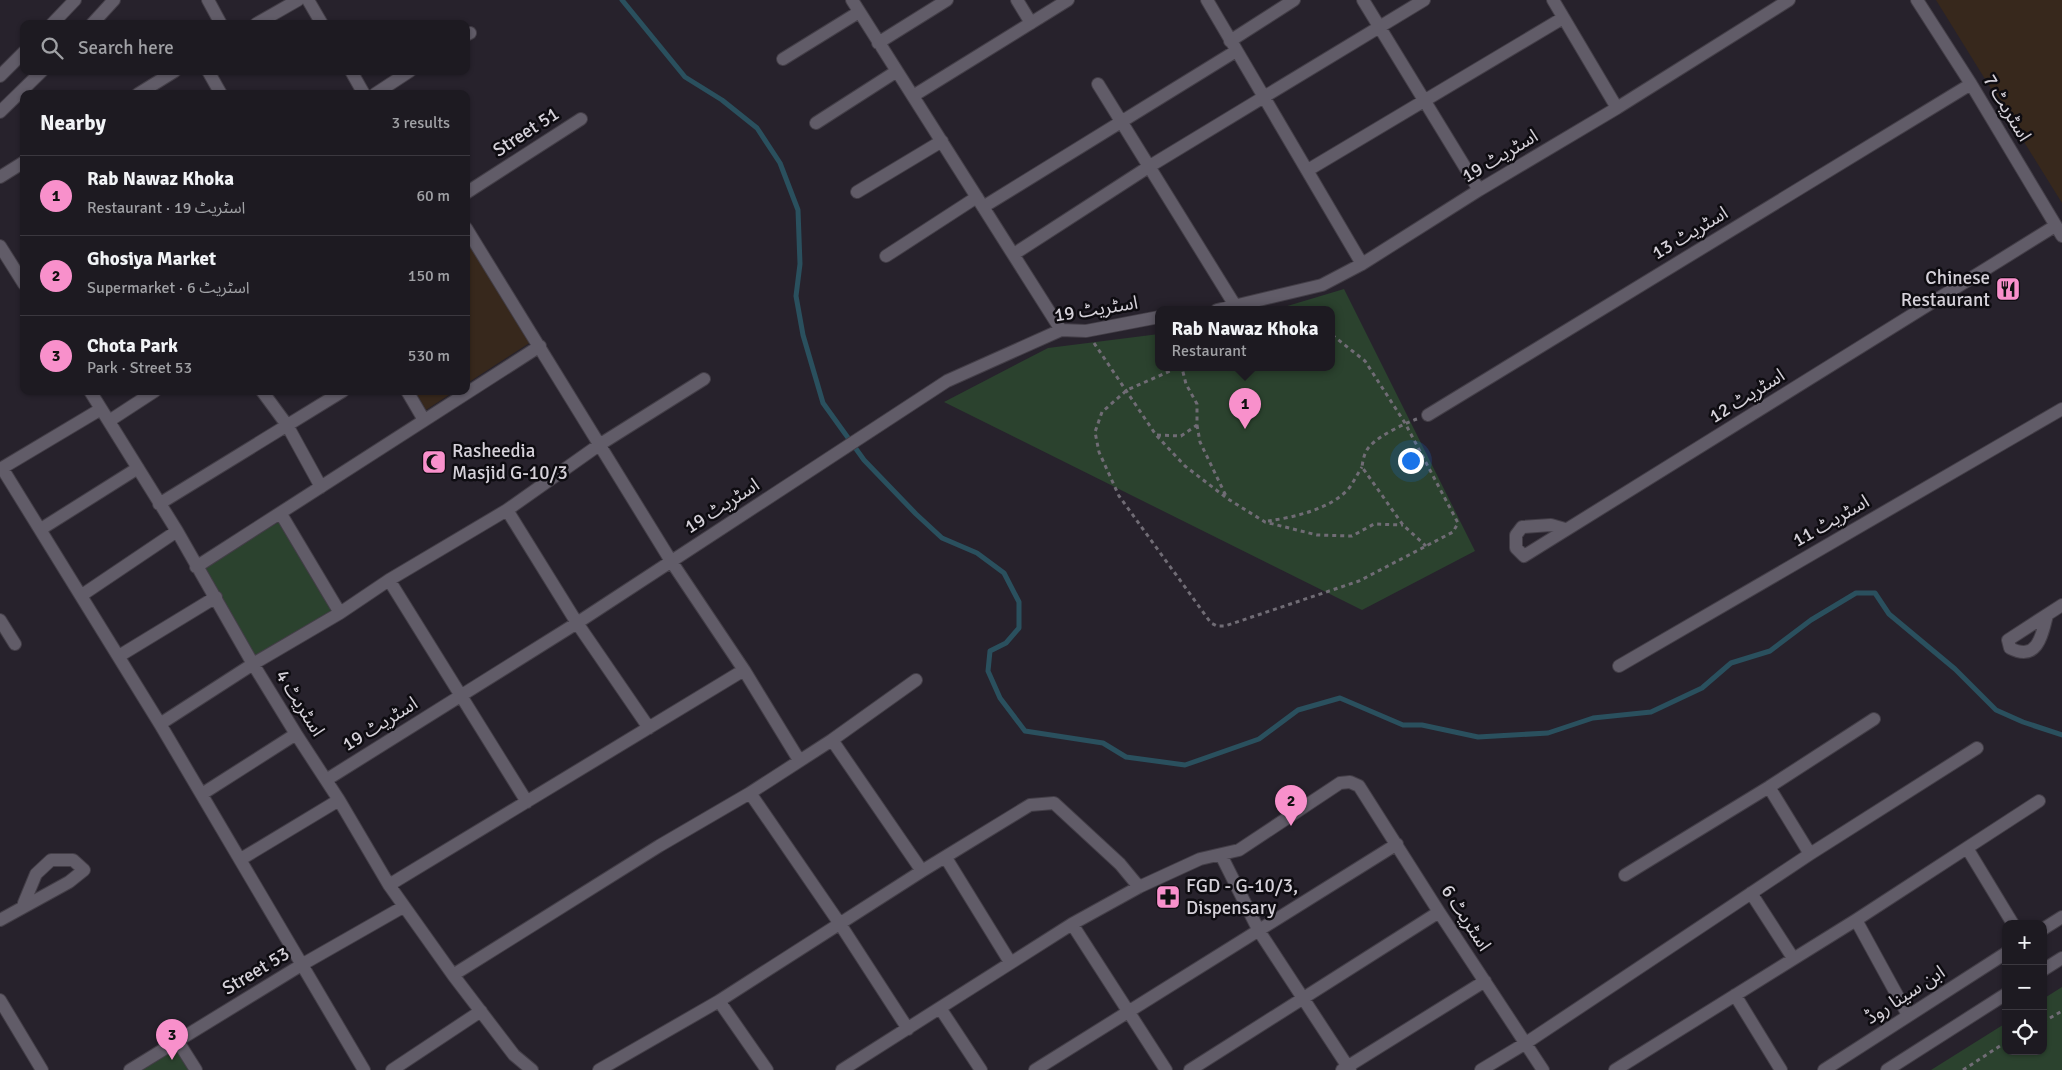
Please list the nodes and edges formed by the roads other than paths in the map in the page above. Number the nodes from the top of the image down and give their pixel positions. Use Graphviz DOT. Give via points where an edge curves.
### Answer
graph roads {
  1 [pos="75,0"];
  2 [pos="114,0"];
  3 [pos="208,0"];
  4 [pos="298,0"];
  5 [pos="308,0"];
  6 [pos="852,0"];
  7 [pos="947,0"];
  8 [pos="1016,0"];
  9 [pos="1068,0"];
  10 [pos="1206,0"];
  11 [pos="1294,0"];
  12 [pos="1363,0"];
  13 [pos="1424,0"];
  14 [pos="1553,0"];
  15 [pos="1789,0"];
  16 [pos="1917,0"];
  17 [pos="859,12"];
  18 [pos="1564,18"];
  19 [pos="56,20"];
  20 [pos="96,20"];
  21 [pos="219,20"];
  22 [pos="263,20"];
  23 [pos="320,20"];
  24 [pos="1031,23"];
  25 [pos="1380,26"];
  26 [pos="878,43"];
  27 [pos="1233,46"];
  28 [pos="20,56"];
  29 [pos="783,59"];
  30 [pos="896,72"];
  31 [pos="38,75"];
  32 [pos="169,75"];
  33 [pos="210,75"];
  34 [pos="353,75"];
  35 [pos="404,75"];
  36 [pos="0,76"];
  37 [pos="1098,84"];
  38 [pos="1971,84"];
  39 [pos="23,90"];
  40 [pos="144,90"];
  41 [pos="220,90"];
  42 [pos="362,90"];
  43 [pos="380,90"];
  44 [pos="20,92"];
  45 [pos="913,96"];
  46 [pos="1263,96"];
  47 [pos="1426,100"];
  48 [pos="1617,108"];
  49 [pos="0,112"];
  50 [pos="581,119"];
  51 [pos="1121,120"];
  52 [pos="816,123"];
  53 [pos="942,141"];
  54 [pos="20,164"];
  55 [pos="1150,166"];
  56 [pos="1308,170"];
  57 [pos="0,177"];
  58 [pos="470,190"];
  59 [pos="1479,190"];
  60 [pos="857,192"];
  61 [pos="980,202"];
  62 [pos="2059,231"];
  63 [pos="470,234"];
  64 [pos="0,246"];
  65 [pos="1014,254"];
  66 [pos="886,256"];
  67 [pos="4,262"];
  68 [pos="1362,264"];
  69 [pos="20,280"];
  70 [pos="1235,306"];
  71 [pos="1240,306"];
  72 [pos="1155,318"];
  73 [pos="1061,330"];
  74 [pos="540,346"];
  75 [pos="704,379"];
  76 [pos="470,391"];
  77 [pos="92,395"];
  78 [pos="149,395"];
  79 [pos="265,395"];
  80 [pos="336,395"];
  81 [pos="409,395"];
  82 [pos="463,395"];
  83 [pos="100,408"];
  84 [pos="2062,409"];
  85 [pos="1428,415"];
  86 [pos="424,420"];
  87 [pos="109,421"];
  88 [pos="287,426"];
  89 [pos="599,445"];
  90 [pos="138,468"];
  91 [pos="321,487"];
  92 [pos="159,504"];
  93 [pos="507,510"];
  94 [pos="281,514"];
  95 [pos="41,529"];
  96 [pos="1565,529"];
  97 [pos="177,531"];
  98 [pos="671,562"];
  99 [pos="196,568"];
  100 [pos="389,580"];
  101 [pos="82,595"];
  102 [pos="216,597"];
  103 [pos="2062,605"];
  104 [pos="340,612"];
  105 [pos="2047,615"];
  106 [pos="0,620"];
  107 [pos="577,623"];
  108 [pos="15,644"];
  109 [pos="119,656"];
  110 [pos="253,664"];
  111 [pos="1619,666"];
  112 [pos="744,670"];
  113 [pos="916,680"];
  114 [pos="462,694"];
  115 [pos="1874,719"];
  116 [pos="160,724"];
  117 [pos="648,728"];
  118 [pos="296,734"];
  119 [pos="832,740"];
  120 [pos="1977,748"];
  121 [pos="799,760"];
  122 [pos="326,780"];
  123 [pos="1769,787"];
  124 [pos="750,793"];
  125 [pos="202,794"];
  126 [pos="339,800"];
  127 [pos="2039,801"];
  128 [pos="527,802"];
  129 [pos="1397,844"];
  130 [pos="1967,848"];
  131 [pos="1810,854"];
  132 [pos="1220,855"];
  133 [pos="946,858"];
  134 [pos="241,859"];
  135 [pos="922,871"];
  136 [pos="1625,875"];
  137 [pos="389,885"];
  138 [pos="1140,887"];
  139 [pos="1752,893"];
  140 [pos="24,903"];
  141 [pos="403,906"];
  142 [pos="1439,912"];
  143 [pos="2062,917"];
  144 [pos="0,920"];
  145 [pos="1856,920"];
  146 [pos="2010,920"];
  147 [pos="840,924"];
  148 [pos="1072,924"];
  149 [pos="2047,926"];
  150 [pos="1259,931"];
  151 [pos="2002,956"];
  152 [pos="1793,958"];
  153 [pos="2062,958"];
  154 [pos="1010,962"];
  155 [pos="303,964"];
  156 [pos="2047,967"];
  157 [pos="453,975"];
  158 [pos="1484,981"];
  159 [pos="1735,996"];
  160 [pos="2002,997"];
  161 [pos="1303,999"];
  162 [pos="0,1000"];
  163 [pos="719,1001"];
  164 [pos="940,1008"];
  165 [pos="481,1011"];
  166 [pos="1129,1012"];
  167 [pos="1908,1015"];
  168 [pos="908,1029"];
  169 [pos="177,1040"];
  170 [pos="1526,1042"];
  171 [pos="1347,1069"];
  172 [pos="42,1070"];
  173 [pos="130,1070"];
  174 [pos="196,1070"];
  175 [pos="364,1070"];
  176 [pos="392,1070"];
  177 [pos="532,1070"];
  178 [pos="599,1070"];
  179 [pos="767,1070"];
  180 [pos="842,1070"];
  181 [pos="981,1070"];
  182 [pos="1035,1070"];
  183 [pos="1166,1070"];
  184 [pos="1190,1070"];
  185 [pos="1481,1070"];
  186 [pos="1543,1070"];
  187 [pos="1615,1070"];
  188 [pos="1781,1070"];
  189 [pos="1824,1070"];
  190 [pos="1888,1070"];
  1 -- 19 [label="street"];
  2 -- 20 [label="street"];
  3 -- 21 [label="street"];
  4 -- 22 [label="street"];
  5 -- 23 [label="street"];
  6 -- 17 [label="street"];
  7 -- 26 [label="street"];
  8 -- 24 [label="street"];
  9 -- 24 [label="street"];
  10 -- 27 [label="street"];
  11 -- 27 [label="street"];
  12 -- 25 [label="street"];
  13 -- 25 [label="street"];
  14 -- 18 [label="street"];
  15 -- 48 [label="street, اسٹریٹ 19"];
  16 -- 38 [label="street, اسٹریٹ 7"];
  17 -- 26 [label="street"];
  17 -- 29 [label="street"];
  18 -- 47 [label="street"];
  18 -- 48 [label="street"];
  24 -- 45 [label="street"];
  25 -- 46 [label="street"];
  25 -- 47 [label="street"];
  26 -- 30 [label="street"];
  27 -- 46 [label="street"];
  27 -- 51 [label="street"];
  28 -- 36 [label="street"];
  30 -- 45 [label="street"];
  30 -- 52 [label="street"];
  31 -- 39 [label="street"];
  32 -- 40 [label="street"];
  33 -- 41 [label="street"];
  34 -- 42 [label="street"];
  35 -- 43 [label="street"];
  37 -- 51 [label="street"];
  38 -- 62 [label="street, اسٹریٹ 7"];
  38 -- 85 [label="street, اسٹریٹ 13"];
  44 -- 49 [label="street"];
  45 -- 53 [label="street"];
  46 -- 55 [label="street"];
  46 -- 56 [label="street"];
  47 -- 56 [label="street"];
  47 -- 59 [label="street"];
  48 -- 59 [label="street, اسٹریٹ 19"];
  50 -- 58 [label="street, Street 51"];
  51 -- 55 [label="street"];
  51 -- 61 [label="street"];
  53 -- 60 [label="street"];
  53 -- 61 [label="street"];
  54 -- 57 [label="street"];
  55 -- 65 [label="street"];
  55 -- 70 [label="street"];
  56 -- 68 [label="street"];
  59 -- 68 [label="street, اسٹریٹ 19"];
  61 -- 65 [label="street"];
  61 -- 66 [label="street"];
  62 -- 96 [label="street, اسٹریٹ 12" via="1524,556 1516,548 1516,535 1522,527 1551,525"];
  63 -- 74 [label="street"];
  64 -- 67 [label="street"];
  65 -- 73 [label="street"];
  67 -- 69 [label="street"];
  68 -- 71 [label="street, اسٹریٹ 19" via="1322,285"];
  72 -- 73 [label="street, اسٹریٹ 19" via="1086,331"];
  73 -- 98 [label="street, اسٹریٹ 19" via="947,381"];
  74 -- 76 [label="street"];
  74 -- 89 [label="street"];
  75 -- 89 [label="street"];
  77 -- 83 [label="street, اسٹریٹ 4"];
  78 -- 87 [label="street"];
  79 -- 88 [label="street"];
  80 -- 88 [label="street"];
  81 -- 86 [label="street"];
  82 -- 86 [label="street"];
  83 -- 87 [label="street, اسٹریٹ 4"];
  83 -- 95 [label="street" via="2,468"];
  84 -- 111 [label="street, اسٹریٹ 11"];
  86 -- 91 [label="street"];
  87 -- 90 [label="street, اسٹریٹ 4"];
  88 -- 91 [label="street"];
  88 -- 92 [label="street"];
  89 -- 93 [label="street"];
  89 -- 98 [label="street"];
  90 -- 92 [label="street, اسٹریٹ 4"];
  90 -- 95 [label="street"];
  91 -- 94 [label="street"];
  92 -- 97 [label="street, اسٹریٹ 4"];
  93 -- 100 [label="street"];
  93 -- 107 [label="street"];
  94 -- 99 [label="street"];
  94 -- 104 [label="street"];
  95 -- 101 [label="street"];
  97 -- 99 [label="street, اسٹریٹ 4"];
  97 -- 101 [label="street"];
  98 -- 107 [label="street, اسٹریٹ 19"];
  98 -- 112 [label="street"];
  99 -- 102 [label="street, اسٹریٹ 4"];
  100 -- 104 [label="street"];
  100 -- 114 [label="street"];
  101 -- 109 [label="street"];
  102 -- 109 [label="street"];
  102 -- 110 [label="street, اسٹریٹ 4"];
  103 -- 105 [label="street" via="2008,640 2010,648 2026,652 2035,648"];
  104 -- 110 [label="street"];
  106 -- 108 [label="street"];
  107 -- 114 [label="street, اسٹریٹ 19"];
  107 -- 117 [label="street"];
  109 -- 116 [label="street"];
  110 -- 116 [label="street"];
  110 -- 118 [label="street, اسٹریٹ 4"];
  112 -- 117 [label="street"];
  112 -- 121 [label="street"];
  113 -- 119 [label="street"];
  114 -- 122 [label="street, اسٹریٹ 19"];
  114 -- 128 [label="street"];
  115 -- 123 [label="street"];
  116 -- 125 [label="street"];
  117 -- 128 [label="street"];
  118 -- 122 [label="street, اسٹریٹ 4"];
  118 -- 125 [label="street"];
  119 -- 121 [label="street"];
  119 -- 135 [label="street"];
  120 -- 131 [label="street"];
  121 -- 124 [label="street"];
  122 -- 126 [label="street, اسٹریٹ 4"];
  123 -- 131 [label="street"];
  123 -- 136 [label="street"];
  124 -- 147 [label="street"];
  124 -- 157 [label="street"];
  125 -- 134 [label="street"];
  126 -- 134 [label="street"];
  126 -- 137 [label="street, اسٹریٹ 4"];
  127 -- 130 [label="street"];
  128 -- 137 [label="street"];
  129 -- 132 [label="street, اسٹریٹ 6" via="1359,786 1350,782 1340,784 1239,850"];
  129 -- 142 [label="street, اسٹریٹ 6"];
  129 -- 150 [label="street"];
  130 -- 145 [label="street"];
  130 -- 146 [label="street"];
  131 -- 139 [label="street"];
  132 -- 138 [label="street" via="1200,859"];
  132 -- 150 [label="street"];
  133 -- 135 [label="street"];
  133 -- 138 [label="street" via="1030,805 1054,803"];
  133 -- 154 [label="street"];
  134 -- 155 [label="street"];
  135 -- 147 [label="street"];
  137 -- 141 [label="street, اسٹریٹ 4"];
  138 -- 148 [label="street"];
  139 -- 152 [label="street"];
  139 -- 170 [label="street"];
  140 -- 144 [label="street" via="36,874 51,860 74,860 84,870 69,882"];
  141 -- 155 [label="street, Street 53"];
  141 -- 157 [label="street, اسٹریٹ 4"];
  142 -- 158 [label="street, اسٹریٹ 6"];
  142 -- 161 [label="street"];
  143 -- 149 [label="street"];
  145 -- 152 [label="street"];
  145 -- 167 [label="street"];
  147 -- 163 [label="street"];
  147 -- 168 [label="street"];
  148 -- 154 [label="street"];
  148 -- 166 [label="street"];
  150 -- 161 [label="street"];
  150 -- 166 [label="street"];
  151 -- 167 [label="street, ابن سینا روڈ"];
  152 -- 159 [label="street"];
  153 -- 156 [label="street"];
  154 -- 164 [label="street"];
  155 -- 169 [label="street, Street 53"];
  155 -- 175 [label="street"];
  157 -- 165 [label="street, اسٹریٹ 4"];
  158 -- 170 [label="street, اسٹریٹ 6"];
  158 -- 171 [label="street"];
  159 -- 187 [label="street"];
  159 -- 188 [label="street"];
  160 -- 190 [label="street"];
  161 -- 171 [label="street"];
  161 -- 184 [label="street"];
  162 -- 172 [label="street"];
  163 -- 178 [label="street"];
  163 -- 179 [label="street"];
  164 -- 168 [label="street"];
  164 -- 181 [label="street"];
  165 -- 176 [label="street"];
  165 -- 177 [label="street, اسٹریٹ 4" via="514,1055"];
  166 -- 182 [label="street"];
  166 -- 183 [label="street"];
  167 -- 189 [label="street, ابن سینا روڈ"];
  168 -- 180 [label="street"];
  169 -- 173 [label="street, Street 53"];
  169 -- 174 [label="street"];
  170 -- 185 [label="street"];
  170 -- 186 [label="street, اسٹریٹ 6"];
}
